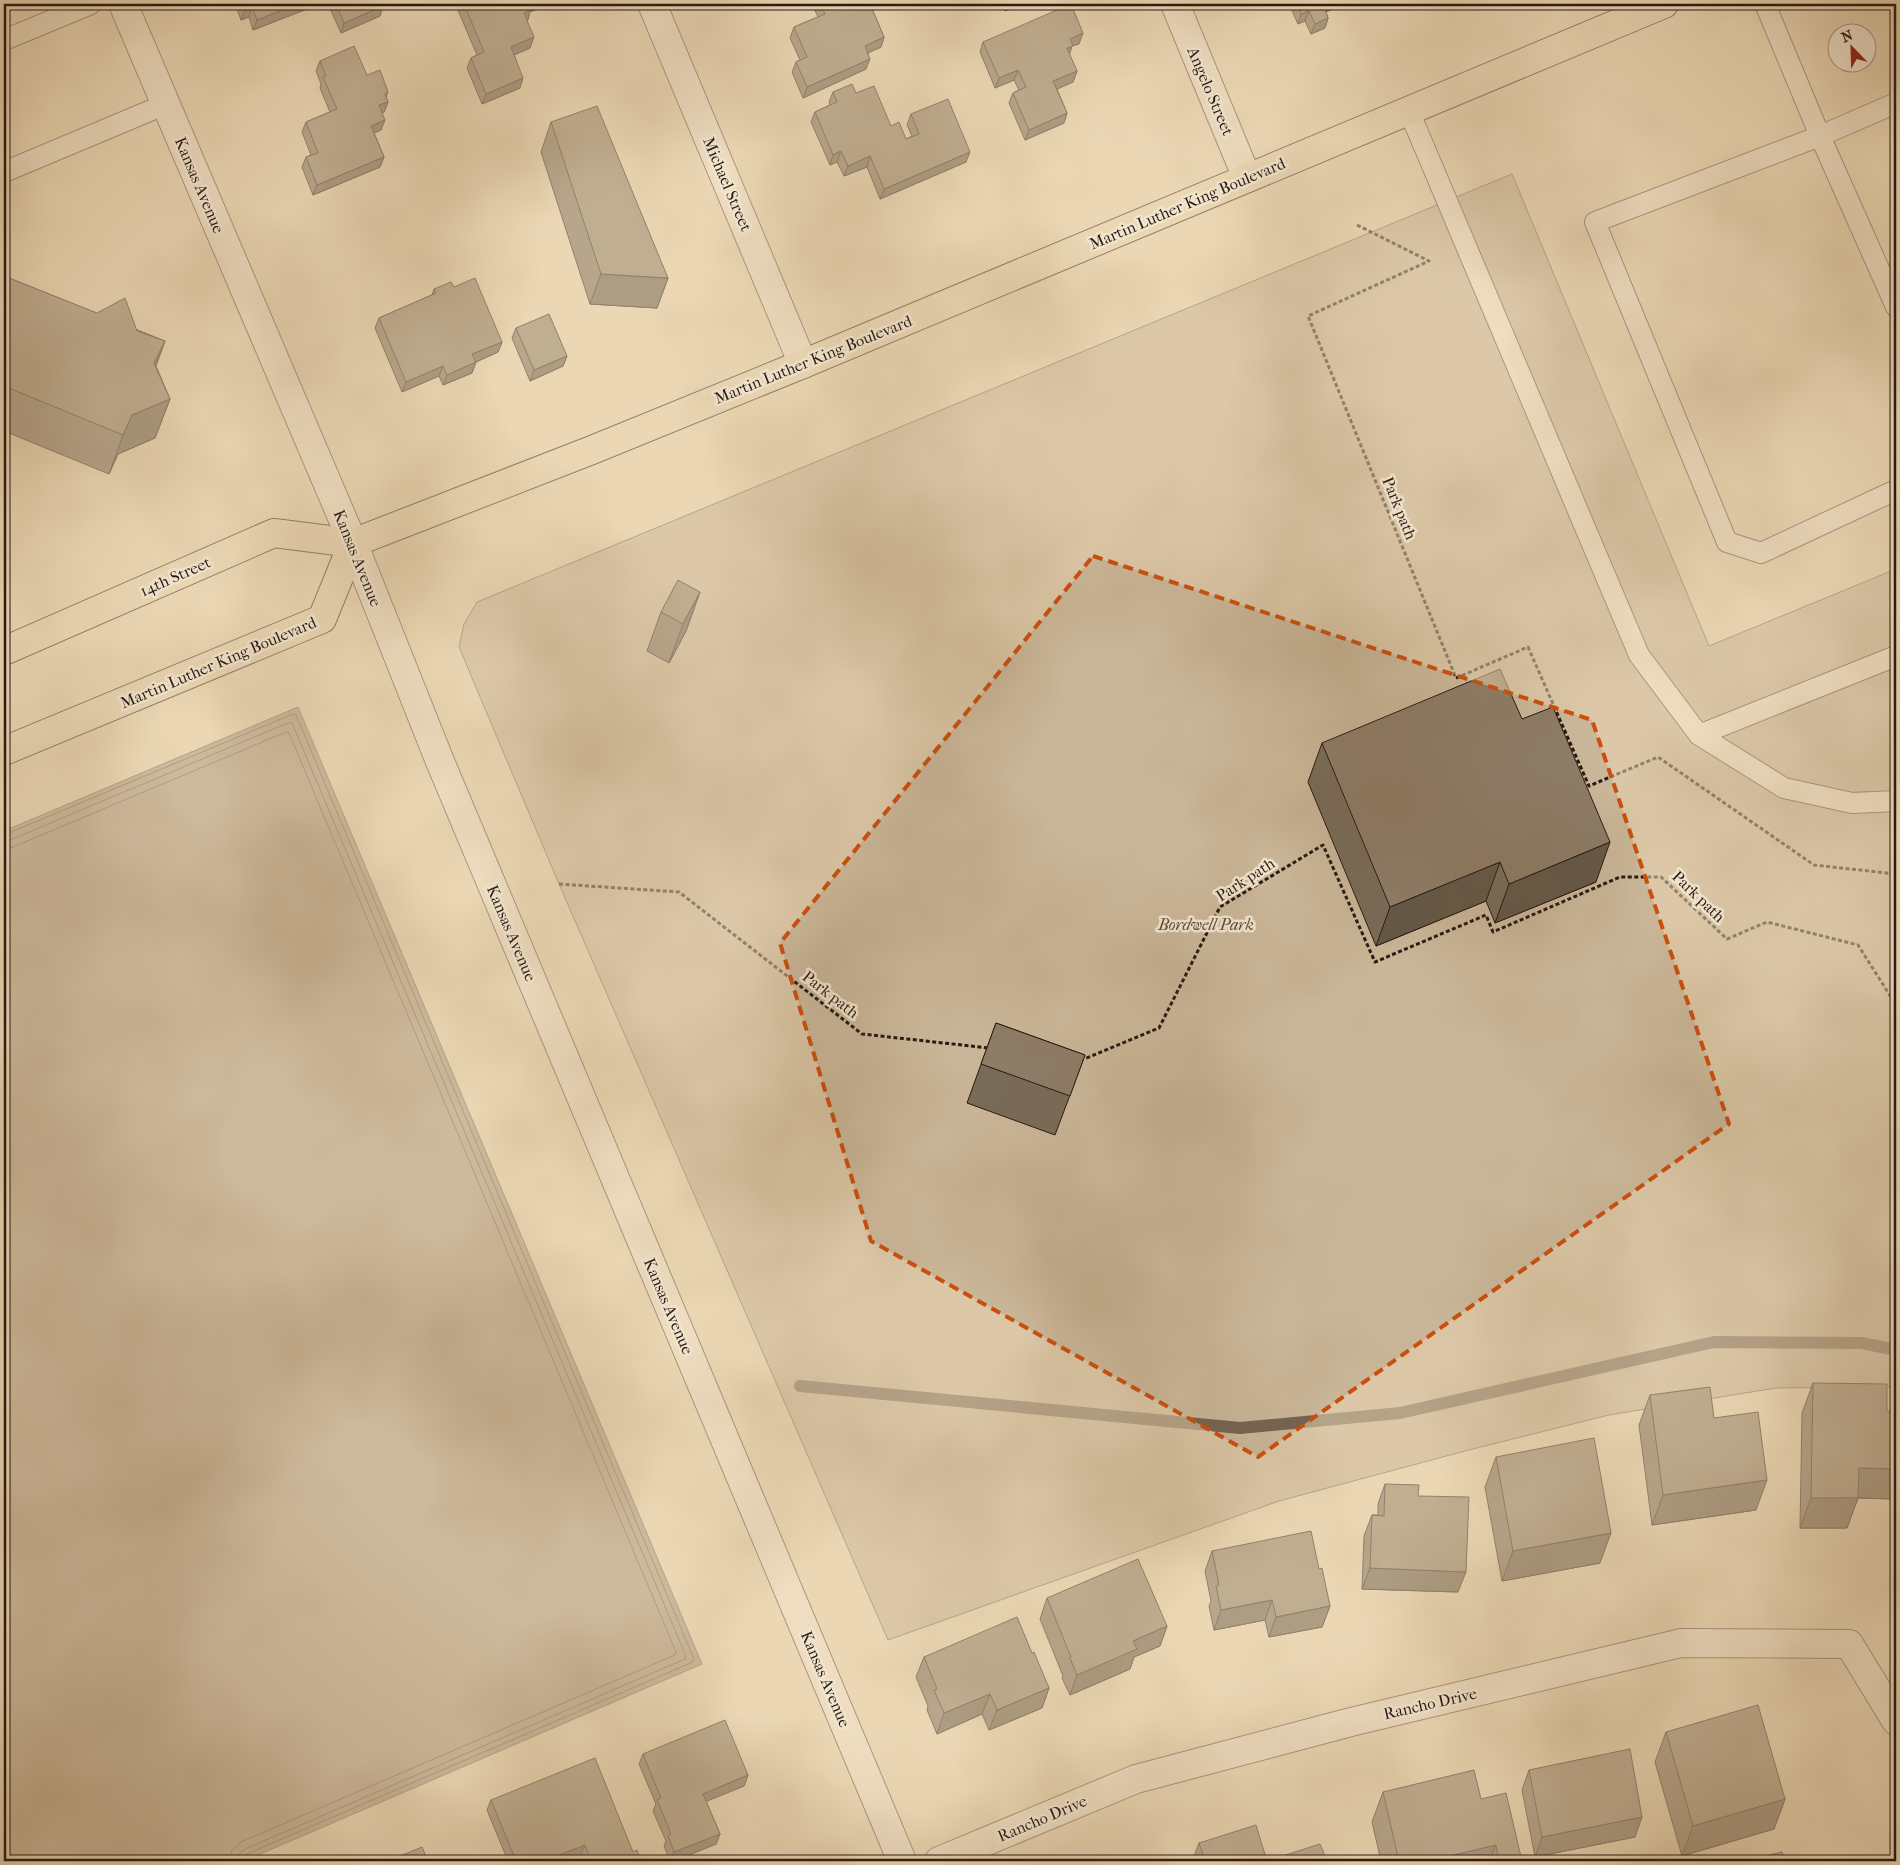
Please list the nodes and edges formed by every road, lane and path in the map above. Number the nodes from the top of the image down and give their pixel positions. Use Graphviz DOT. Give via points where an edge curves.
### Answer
graph roads {
  1 [pos="91,4"];
  2 [pos="122,4"];
  3 [pos="652,4"];
  4 [pos="1175,4"];
  5 [pos="1664,4"];
  6 [pos="1766,4"];
  7 [pos="4,40"];
  8 [pos="1896,103"];
  9 [pos="166,104"];
  10 [pos="1409,110"];
  11 [pos="1820,136"];
  12 [pos="4,172"];
  13 [pos="1247,178"];
  14 [pos="1357,225"];
  15 [pos="1896,307"];
  16 [pos="803,364"];
  17 [pos="1896,490"];
  18 [pos="353,543"];
  19 [pos="4,651"];
  20 [pos="1896,656"];
  21 [pos="1699,735"];
  22 [pos="4,751"];
  23 [pos="1896,801"];
  24 [pos="1896,874"];
  25 [pos="559,884"];
  26 [pos="1896,1005"];
  27 [pos="998,1049"];
  28 [pos="1075,1058"];
  29 [pos="1896,1721"];
  30 [pos="902,1861"];
  31 [pos="939,1861"];
  1 -- 7 [label="lane"];
  2 -- 9 [label="street, Kansas Avenue"];
  3 -- 16 [label="street, Michael Street"];
  4 -- 13 [label="street, Angelo Street"];
  5 -- 10 [label="main road, Martin Luther King Boulevard"];
  6 -- 11 [label="lane"];
  8 -- 11 [label="lane"];
  9 -- 12 [label="lane"];
  9 -- 18 [label="street, Kansas Avenue"];
  10 -- 13 [label="main road, Martin Luther King Boulevard"];
  10 -- 21 [label="lane" via="1639,655"];
  11 -- 15 [label="lane"];
  11 -- 17 [label="lane" via="1595,222 1727,542 1761,553"];
  13 -- 16 [label="main road, Martin Luther King Boulevard"];
  14 -- 24 [label="path, Park path" via="1429,261 1308,316 1456,678 1528,647 1588,786 1658,757 1814,865"];
  16 -- 18 [label="main road, Martin Luther King Boulevard"];
  18 -- 19 [label="main road, 14th Street" via="274,533"];
  18 -- 22 [label="main road, Martin Luther King Boulevard" via="322,619"];
  18 -- 30 [label="street, Kansas Avenue" via="439,759"];
  20 -- 21 [label="lane"];
  21 -- 23 [label="lane" via="1784,788 1852,803"];
  25 -- 27 [label="path, Park path" via="679,892 862,1034"];
  26 -- 28 [label="path, Park path" via="1858,946 1767,922 1727,939 1662,877 1620,877 1493,932 1486,915 1376,962 1323,845 1220,907 1159,1028 1084,1059"];
  29 -- 31 [label="street, Rancho Drive" via="1850,1644 1681,1643 1351,1722 1136,1779"];
}
